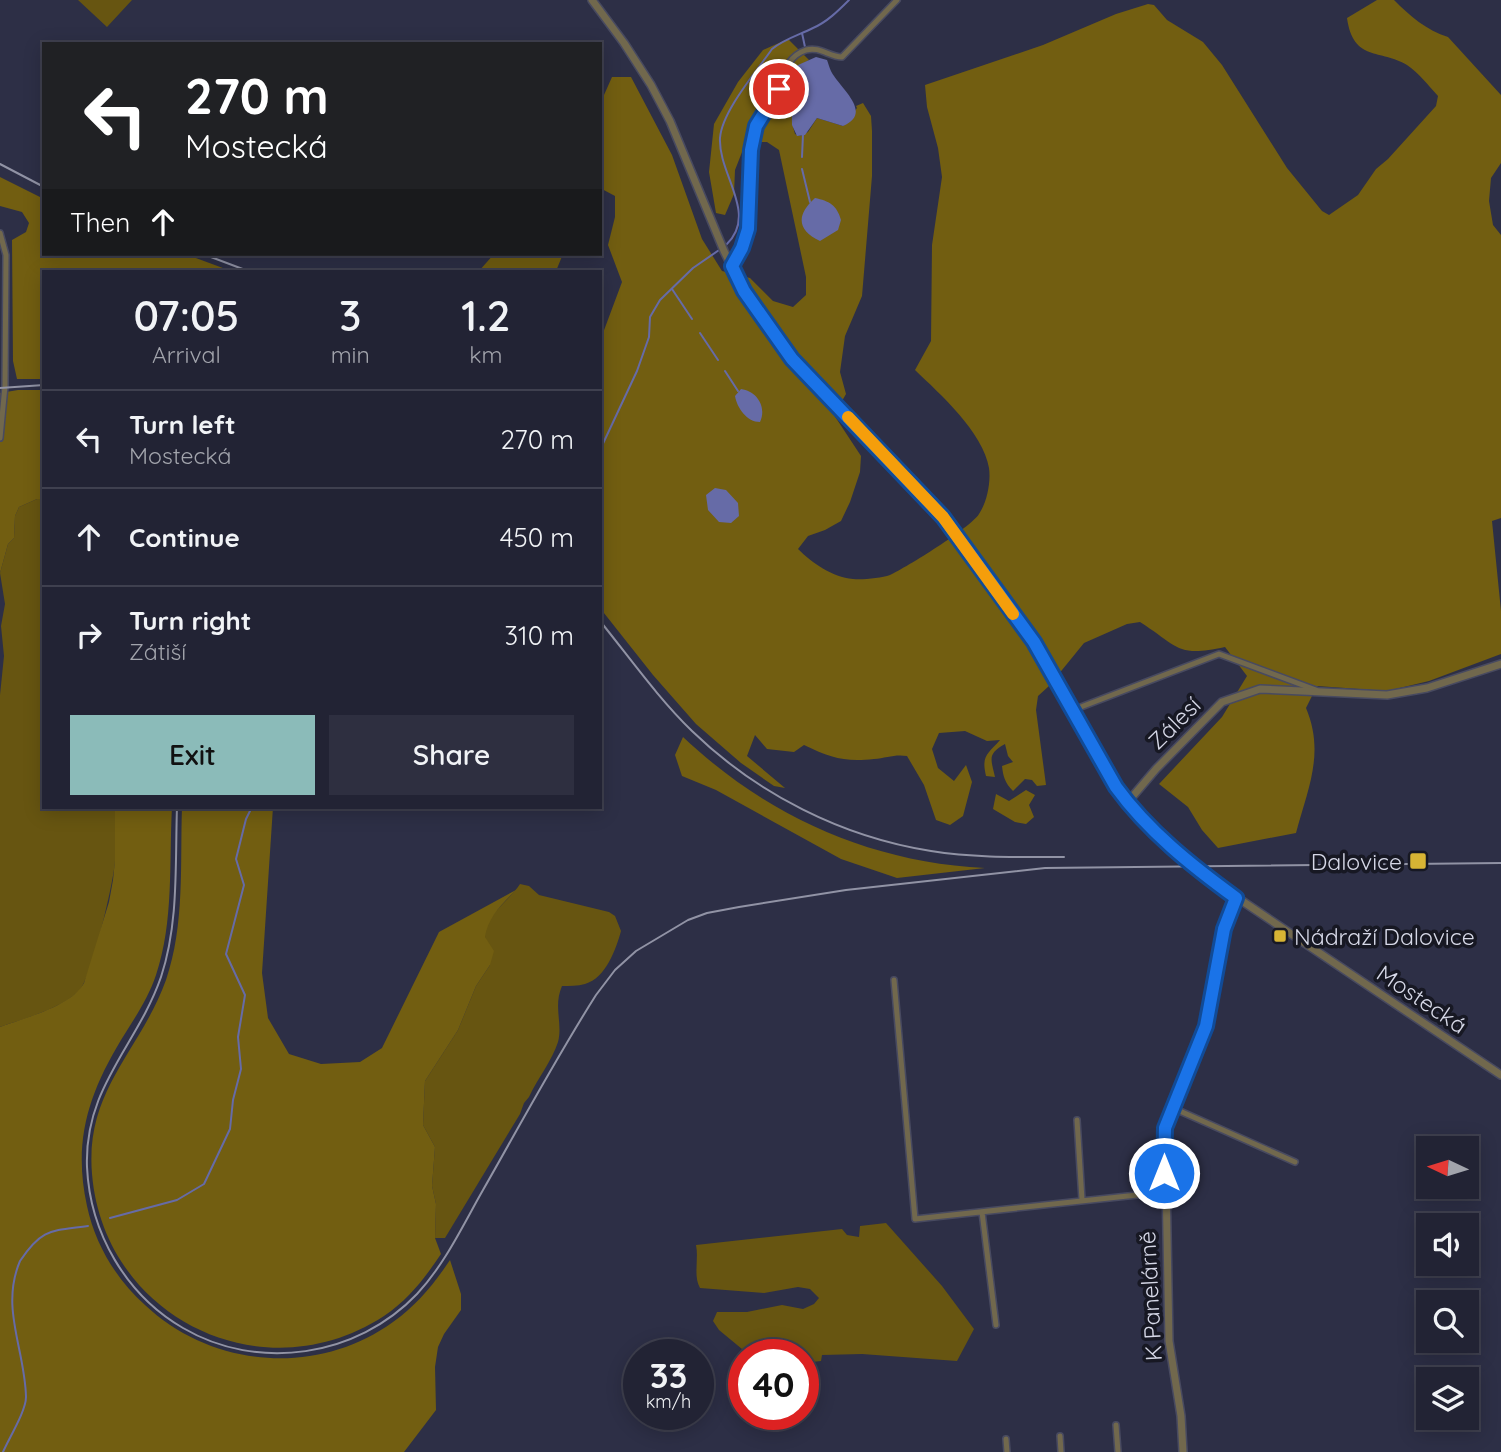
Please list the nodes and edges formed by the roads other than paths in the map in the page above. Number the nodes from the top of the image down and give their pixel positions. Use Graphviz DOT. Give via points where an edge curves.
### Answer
graph roads {
  1 [pos="592,0"];
  2 [pos="897,0"];
  3 [pos="0,233"];
  4 [pos="732,266"];
  5 [pos="2,355"];
  6 [pos="0,438"];
  7 [pos="1501,664"];
  8 [pos="1319,692"];
  9 [pos="1073,710"];
  10 [pos="1128,803"];
  11 [pos="1236,898"];
  12 [pos="894,980"];
  13 [pos="1501,1075"];
  14 [pos="1173,1108"];
  15 [pos="1077,1120"];
  16 [pos="1295,1162"];
  17 [pos="1165,1192"];
  18 [pos="1082,1200"];
  19 [pos="982,1212"];
  20 [pos="996,1325"];
  21 [pos="1116,1425"];
  22 [pos="1060,1436"];
  23 [pos="1006,1439"];
  24 [pos="1007,1452"];
  25 [pos="1061,1452"];
  26 [pos="1118,1452"];
  27 [pos="1183,1452"];
  1 -- 4 [label="street, Mostecká" via="624,43 670,121"];
  2 -- 4 [label="street" via="842,57 807,49 786,66 779,89 756,126 748,229"];
  3 -- 5 [label="street" via="6,255"];
  4 -- 9 [label="street, Mostecká" via="792,359 943,517 1034,642"];
  5 -- 6 [label="street" via="5,386"];
  7 -- 8 [label="street" via="1427,688 1387,695"];
  8 -- 9 [label="street" via="1219,654"];
  8 -- 10 [label="street, Zálesí" via="1261,689 1222,702"];
  9 -- 10 [label="street, Mostecká"];
  10 -- 11 [label="street, Mostecká" via="1186,861"];
  11 -- 13 [label="street, Mostecká"];
  11 -- 14 [label="street, K Panelárně" via="1224,929 1206,1026"];
  12 -- 19 [label="street" via="915,1219"];
  14 -- 16 [label="street"];
  14 -- 17 [label="street, K Panelárně" via="1165,1128"];
  15 -- 18 [label="street"];
  17 -- 18 [label="street"];
  17 -- 27 [label="street, K Panelárně" via="1169,1341"];
  18 -- 19 [label="street"];
  19 -- 20 [label="street"];
  21 -- 26 [label="street"];
  22 -- 25 [label="street"];
  23 -- 24 [label="street"];
}
